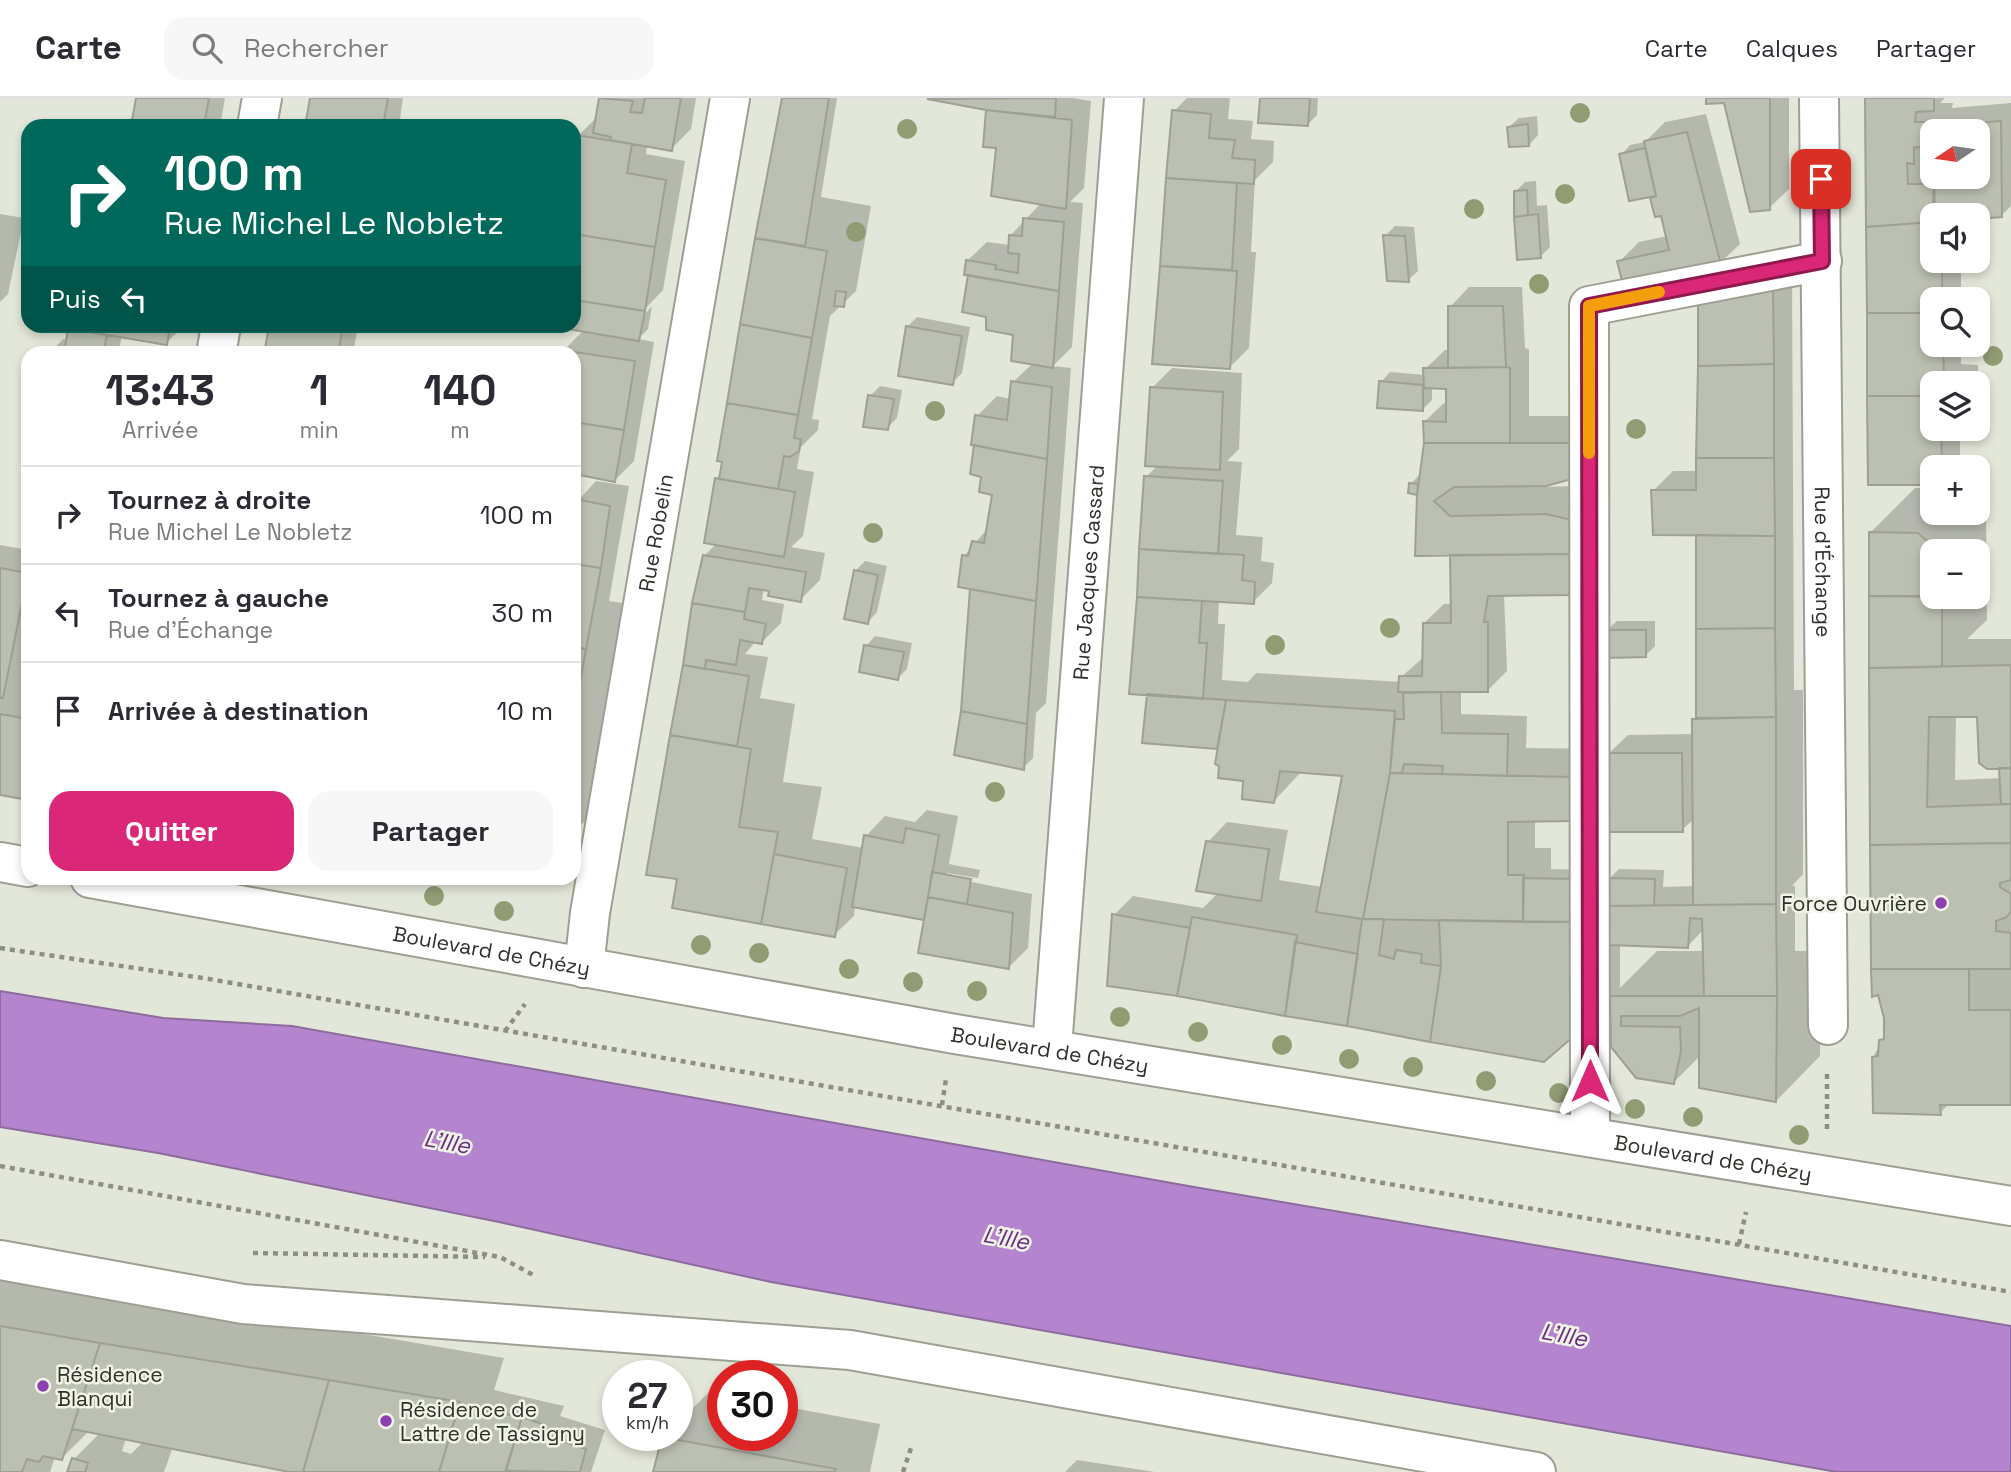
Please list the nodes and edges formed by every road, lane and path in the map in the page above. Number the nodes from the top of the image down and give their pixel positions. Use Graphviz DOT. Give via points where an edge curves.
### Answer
graph roads {
  1 [pos="262,98"];
  2 [pos="730,98"];
  3 [pos="1124,98"];
  4 [pos="1819,98"];
  5 [pos="258,119"];
  6 [pos="1822,261"];
  7 [pos="0,862"];
  8 [pos="21,866"];
  9 [pos="138,885"];
  10 [pos="0,948"];
  11 [pos="584,968"];
  12 [pos="532,995"];
  13 [pos="1828,1025"];
  14 [pos="505,1031"];
  15 [pos="1052,1047"];
  16 [pos="1590,1137"];
  17 [pos="0,1166"];
  18 [pos="1826,1174"];
  19 [pos="1749,1201"];
  20 [pos="2011,1206"];
  21 [pos="1739,1244"];
  22 [pos="249,1253"];
  23 [pos="0,1260"];
  24 [pos="2011,1292"];
  25 [pos="912,1445"];
  26 [pos="903,1472"];
  27 [pos="1536,1472"];
  1 -- 5 [label="street"];
  2 -- 11 [label="street, Rue Robelin" via="592,899"];
  3 -- 15 [label="street, Rue Jacques Cassard"];
  4 -- 6 [label="street, Rue d'Échange"];
  6 -- 13 [label="street, Rue d'Échange"];
  6 -- 16 [label="street" via="1589,306"];
  7 -- 8 [label="street"];
  9 -- 11 [label="street, Boulevard de Chézy"];
  10 -- 14 [label="path"];
  11 -- 15 [label="street, Boulevard de Chézy"];
  12 -- 14 [label="path"];
  13 -- 18 [label="path"];
  14 -- 21 [label="path"];
  15 -- 16 [label="street, Boulevard de Chézy"];
  16 -- 18 [label="street, Boulevard de Chézy"];
  17 -- 22 [label="path" via="500,1257"];
  18 -- 20 [label="street, Boulevard de Chézy"];
  19 -- 21 [label="path"];
  21 -- 24 [label="path"];
  23 -- 27 [label="street" via="243,1304 850,1350"];
  25 -- 26 [label="path"];
}
